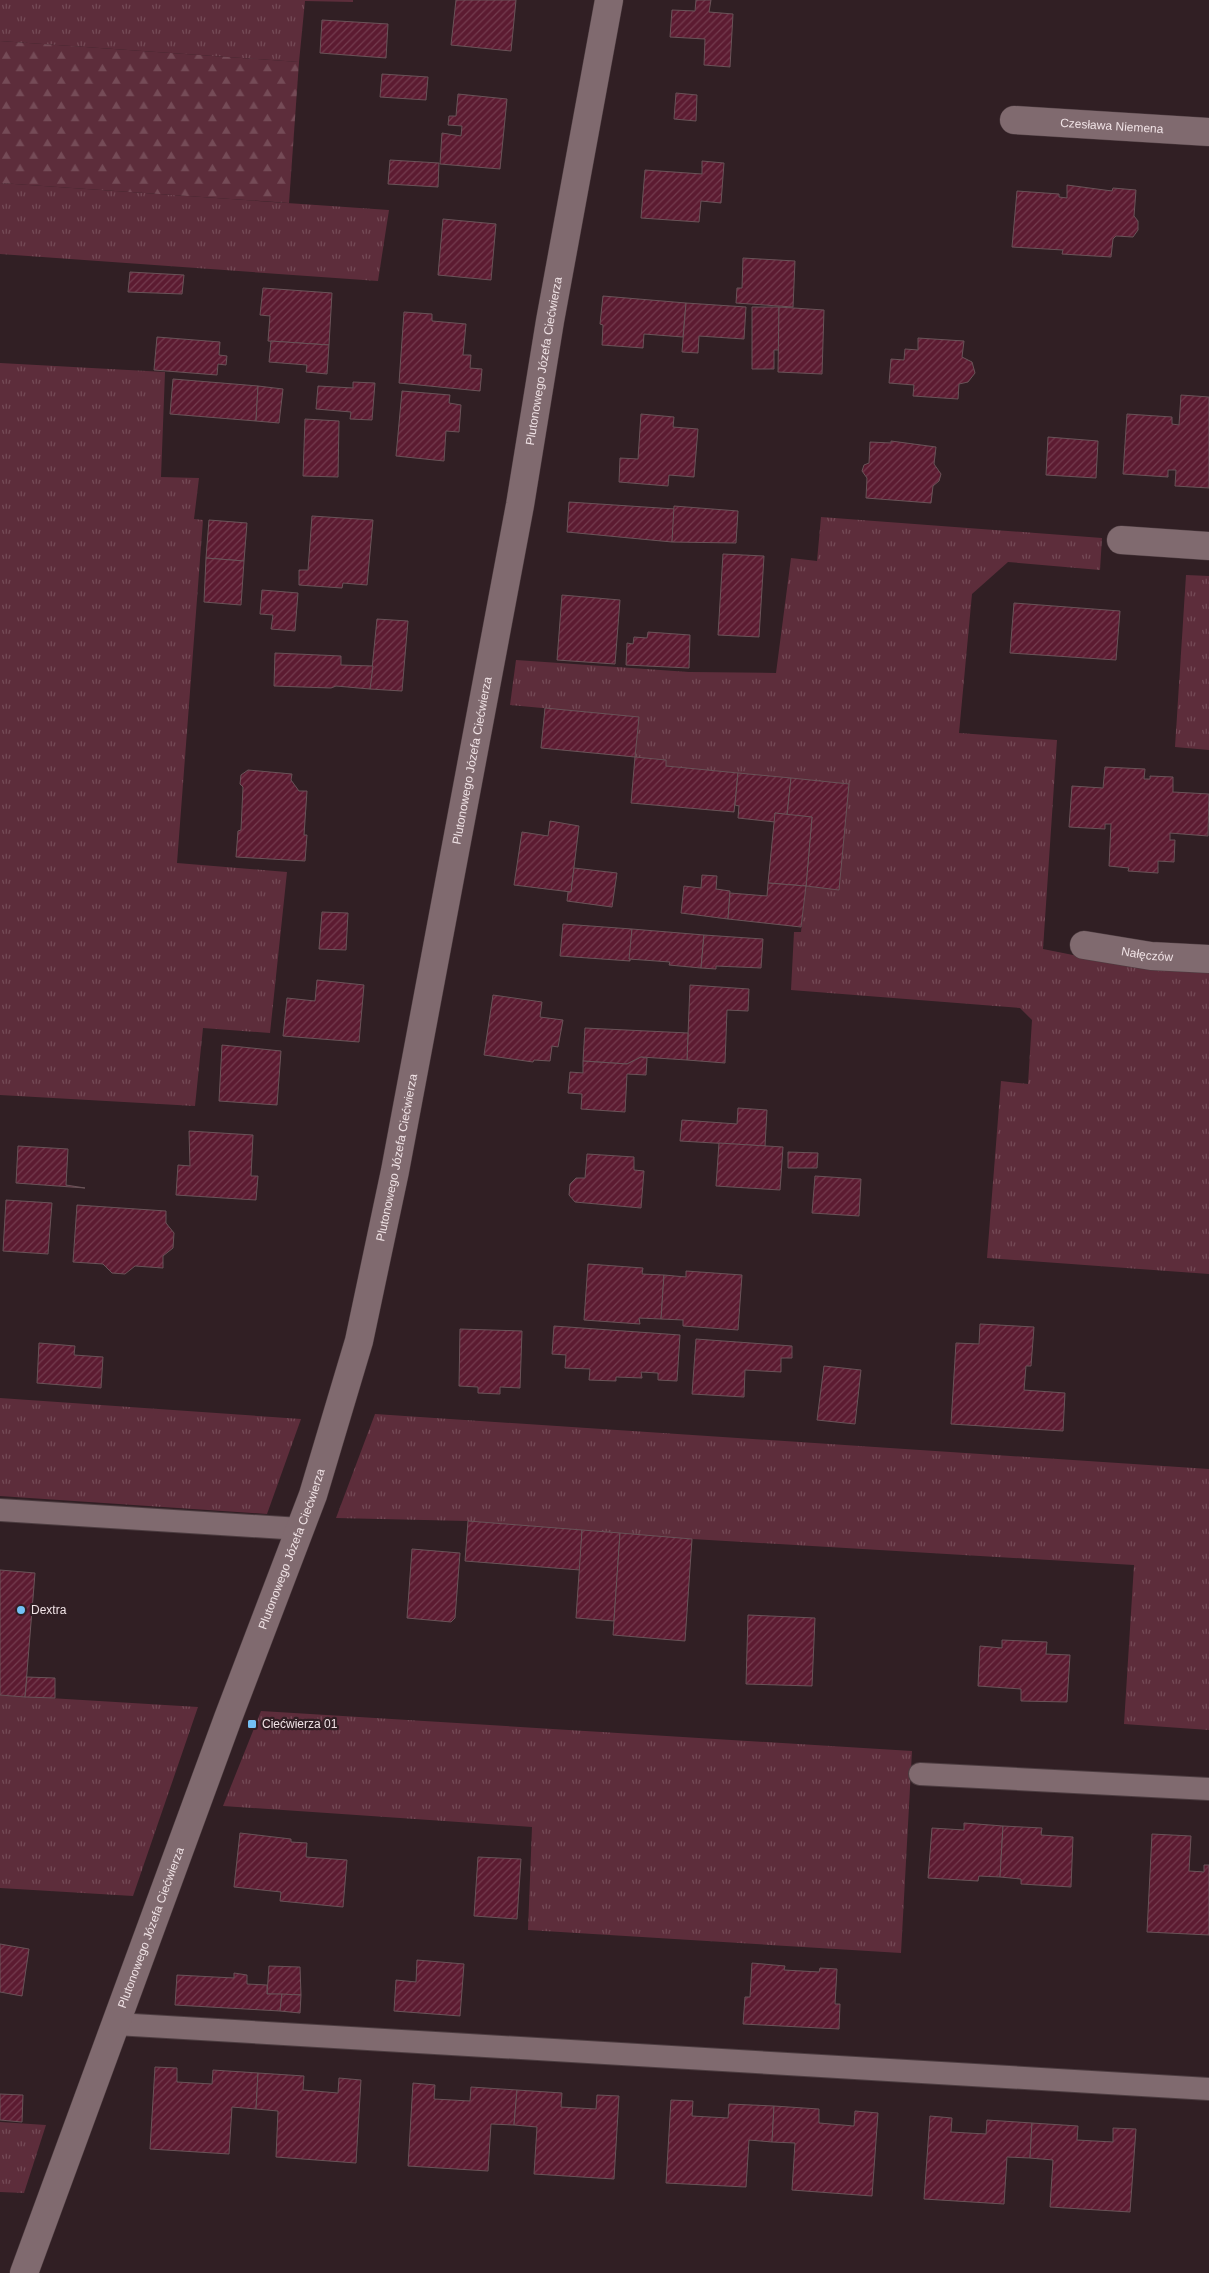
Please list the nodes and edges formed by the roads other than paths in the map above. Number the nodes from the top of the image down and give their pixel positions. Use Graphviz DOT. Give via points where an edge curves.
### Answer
graph roads {
  1 [pos="609,0"];
  2 [pos="1014,120"];
  3 [pos="1209,132"];
  4 [pos="1120,540"];
  5 [pos="1209,546"];
  6 [pos="1084,945"];
  7 [pos="1209,959"];
  8 [pos="0,1510"];
  9 [pos="300,1529"];
  10 [pos="920,1774"];
  11 [pos="1209,1789"];
  12 [pos="116,2024"];
  13 [pos="1209,2089"];
  14 [pos="24,2273"];
  1 -- 9 [label="street, Plutonowego Józefa Ciećwierza" via="520,505 395,1170 359,1341"];
  2 -- 3 [label="street, Czesława Niemena"];
  4 -- 5 [label="street"];
  6 -- 7 [label="street, Nałęczów" via="1151,956"];
  8 -- 9 [label="lane"];
  9 -- 12 [label="street, Plutonowego Józefa Ciećwierza"];
  10 -- 11 [label="lane"];
  12 -- 13 [label="lane"];
  12 -- 14 [label="street, Plutonowego Józefa Ciećwierza"];
}
